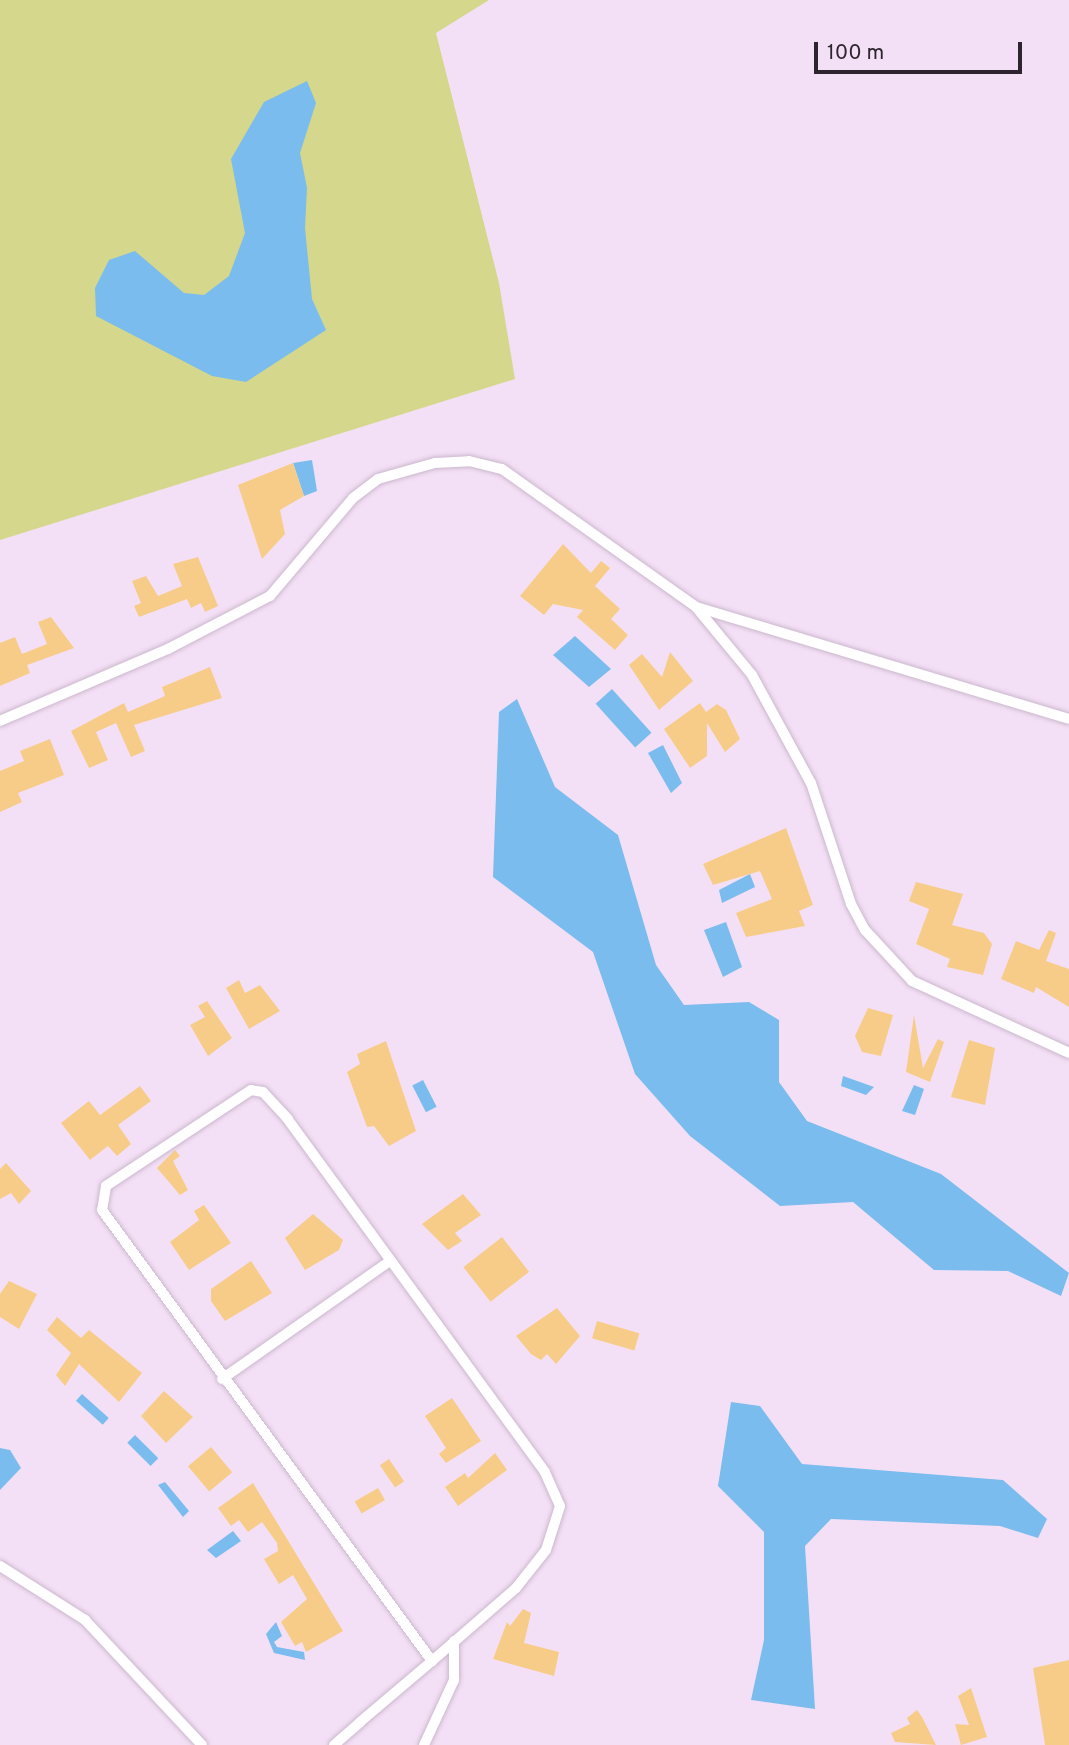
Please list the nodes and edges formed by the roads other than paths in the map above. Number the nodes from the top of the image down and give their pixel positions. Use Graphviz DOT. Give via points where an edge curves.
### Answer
graph roads {
  1 [pos="695,607"];
  2 [pos="1069,719"];
  3 [pos="0,721"];
  4 [pos="1069,1053"];
  5 [pos="390,1261"];
  6 [pos="222,1378"];
  7 [pos="0,1566"];
  8 [pos="454,1641"];
  9 [pos="432,1661"];
  10 [pos="202,1745"];
  11 [pos="334,1745"];
  12 [pos="425,1745"];
  1 -- 2 [label="street"];
  1 -- 3 [label="street" via="502,470 469,461 435,463 378,479 353,498 295,574 242,612"];
  1 -- 4 [label="street" via="752,675 791,740 865,930 912,981"];
  5 -- 6 [label="street"];
  5 -- 6 [label="street" via="288,1119 257,1090 106,1186 99,1200 107,1219"];
  5 -- 8 [label="street" via="545,1472 560,1506 556,1532 533,1569"];
  6 -- 9 [label="street"];
  7 -- 10 [label="street" via="85,1620"];
  8 -- 9 [label="street"];
  8 -- 12 [label="street" via="454,1680"];
  9 -- 11 [label="street"];
}
